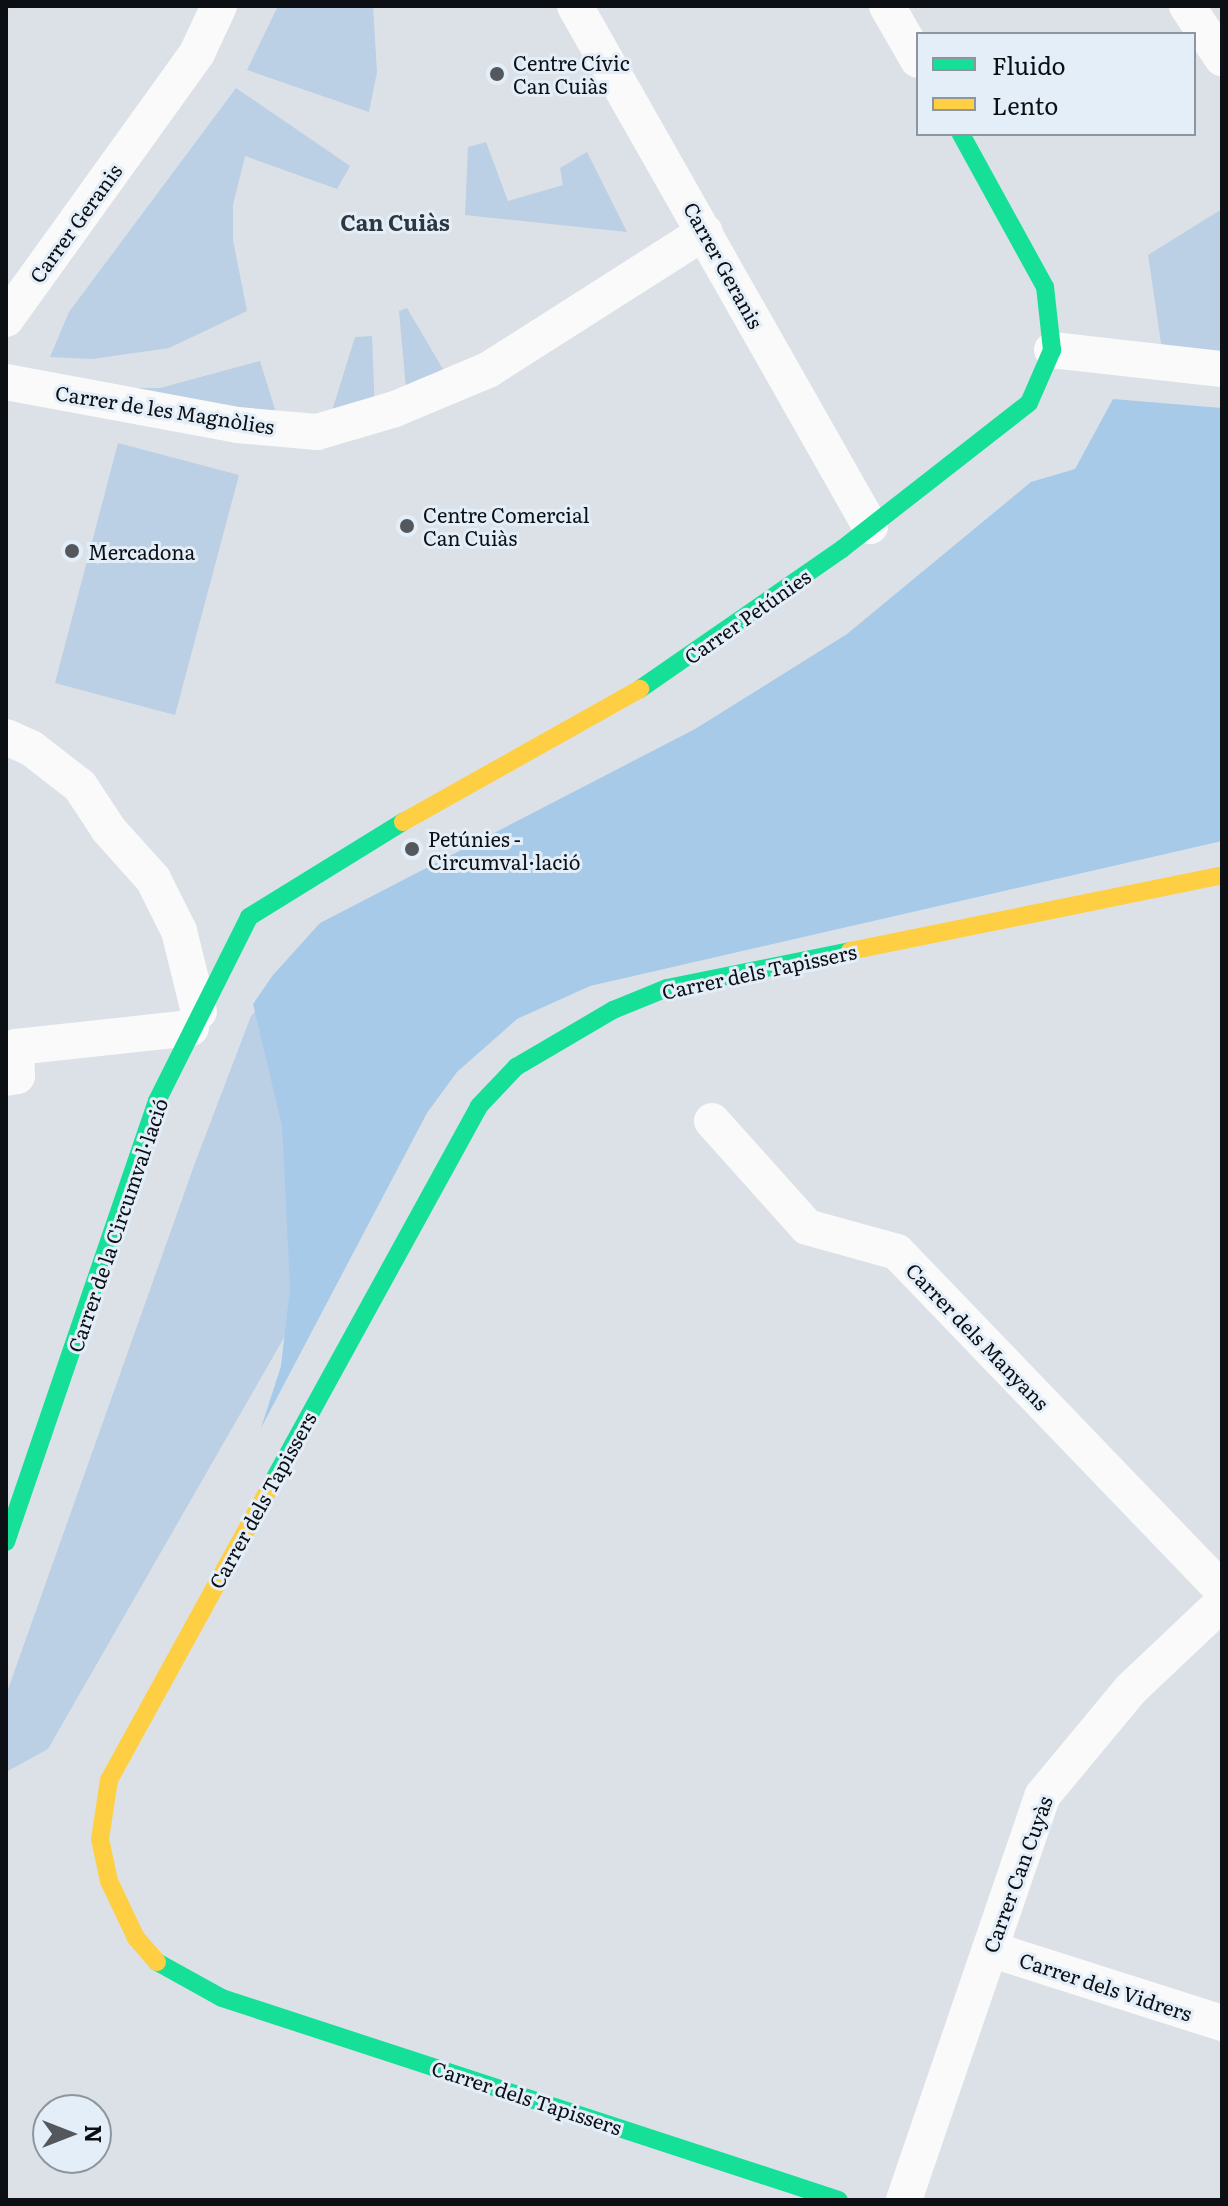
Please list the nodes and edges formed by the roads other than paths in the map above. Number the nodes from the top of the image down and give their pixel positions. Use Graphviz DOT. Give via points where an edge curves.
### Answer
graph roads {
  1 [pos="219,6"];
  2 [pos="575,6"];
  3 [pos="887,6"];
  4 [pos="1187,6"];
  5 [pos="916,57"];
  6 [pos="1222,58"];
  7 [pos="962,136"];
  8 [pos="705,232"];
  9 [pos="6,319"];
  10 [pos="1052,350"];
  11 [pos="1222,369"];
  12 [pos="6,382"];
  13 [pos="870,526"];
  14 [pos="6,737"];
  15 [pos="1222,875"];
  16 [pos="249,917"];
  17 [pos="195,1020"];
  18 [pos="6,1078"];
  19 [pos="712,1121"];
  20 [pos="6,1542"];
  21 [pos="1222,1590"];
  22 [pos="1222,1603"];
  23 [pos="990,1949"];
  24 [pos="1222,2023"];
  25 [pos="839,2200"];
  26 [pos="904,2200"];
  1 -- 9 [label="street, Carrer Geranis" via="197,53"];
  2 -- 8 [label="street, Carrer Geranis"];
  3 -- 5 [label="street"];
  4 -- 6 [label="street"];
  7 -- 10 [label="street" via="1045,287"];
  8 -- 12 [label="street, Carrer de les Magnòlies" via="488,370 395,409 317,432 237,425"];
  8 -- 13 [label="street, Carrer Geranis"];
  10 -- 11 [label="street"];
  10 -- 13 [label="street, Carrer Petúnies" via="1029,403"];
  13 -- 16 [label="street, Carrer Petúnies" via="617,705 395,826"];
  14 -- 17 [label="street" via="31,748 80,786 109,830 153,879 184,945"];
  15 -- 25 [label="street, Carrer dels Tapissers" via="667,988 613,1010 516,1067 479,1106 109,1780 100,1839 109,1881 136,1938 162,1968 222,1998"];
  16 -- 17 [label="street, Carrer de la Circumval·lació"];
  17 -- 18 [label="street" via="16,1047 17,1076"];
  17 -- 20 [label="street, Carrer de la Circumval·lació" via="157,1101"];
  19 -- 21 [label="street, Carrer dels Manyans" via="807,1227 897,1252"];
  22 -- 23 [label="street, Carrer Can Cuyàs" via="1131,1689 1043,1795"];
  23 -- 24 [label="street, Carrer dels Vidrers"];
  23 -- 26 [label="street, Carrer Can Cuyàs"];
}
